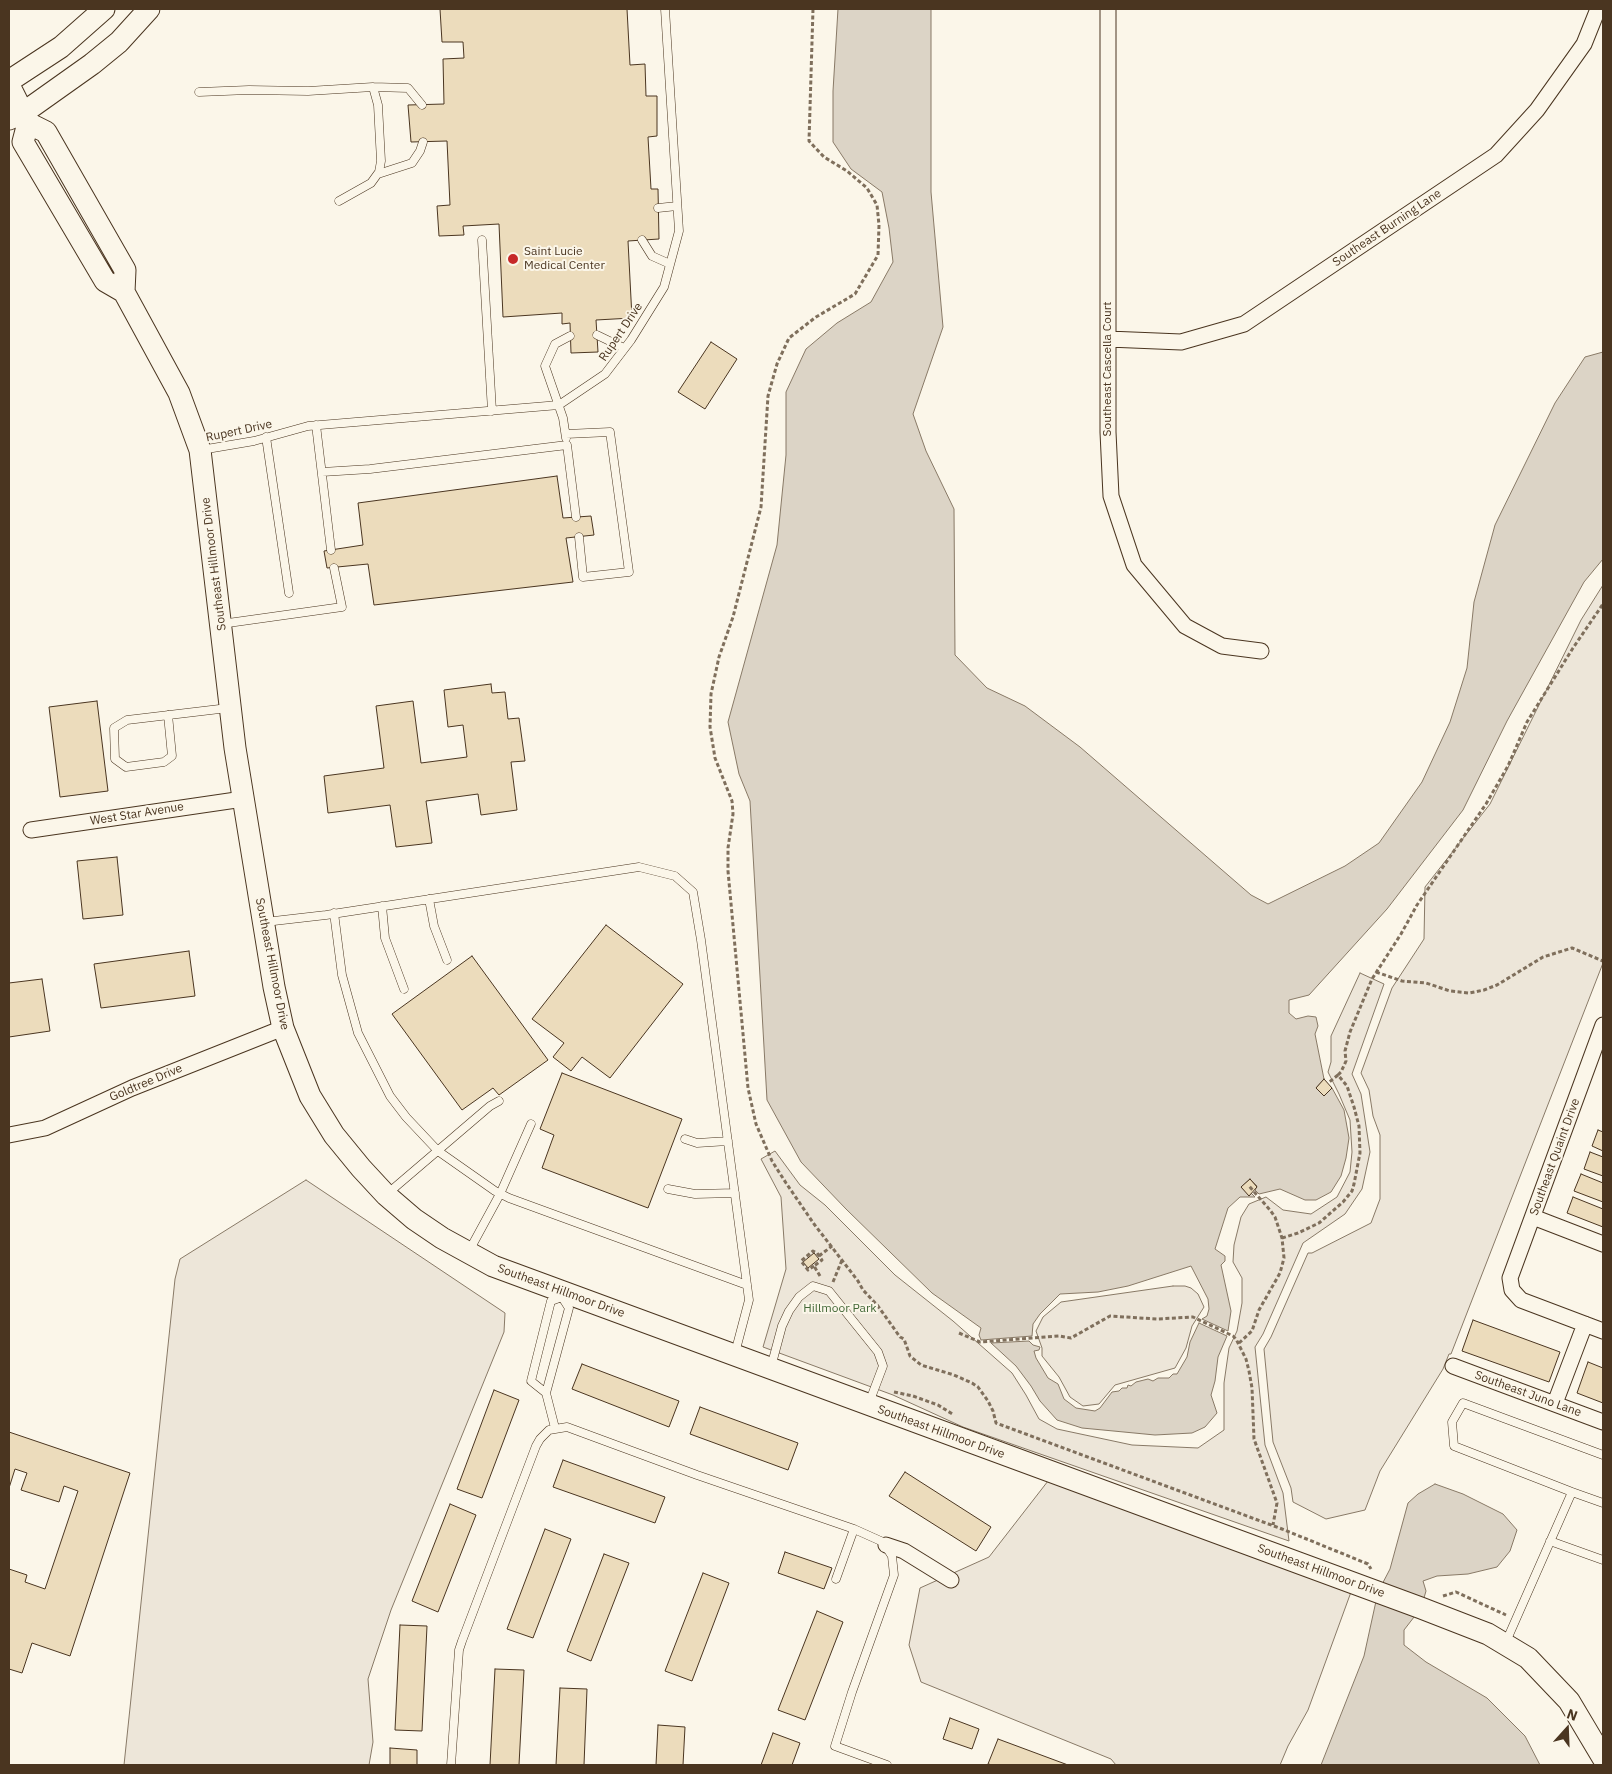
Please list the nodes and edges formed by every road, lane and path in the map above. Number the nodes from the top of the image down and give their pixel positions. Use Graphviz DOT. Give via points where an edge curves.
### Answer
graph roads {
  1 [pos="104,9"];
  2 [pos="149,9"];
  3 [pos="665,9"];
  4 [pos="813,9"];
  5 [pos="1108,9"];
  6 [pos="1598,9"];
  7 [pos="9,83"];
  8 [pos="373,87"];
  9 [pos="199,92"];
  10 [pos="422,105"];
  11 [pos="20,118"];
  12 [pos="423,142"];
  13 [pos="378,174"];
  14 [pos="339,201"];
  15 [pos="677,206"];
  16 [pos="658,208"];
  17 [pos="482,240"];
  18 [pos="642,240"];
  19 [pos="670,264"];
  20 [pos="597,335"];
  21 [pos="570,336"];
  22 [pos="1108,339"];
  23 [pos="624,348"];
  24 [pos="559,405"];
  25 [pos="492,410"];
  26 [pos="316,425"];
  27 [pos="566,434"];
  28 [pos="266,437"];
  29 [pos="567,445"];
  30 [pos="200,450"];
  31 [pos="322,472"];
  32 [pos="576,517"];
  33 [pos="579,537"];
  34 [pos="332,550"];
  35 [pos="334,568"];
  36 [pos="289,593"];
  37 [pos="1603,604"];
  38 [pos="221,624"];
  39 [pos="1261,651"];
  40 [pos="230,708"];
  41 [pos="168,715"];
  42 [pos="243,799"];
  43 [pos="31,830"];
  44 [pos="429,899"];
  45 [pos="382,906"];
  46 [pos="334,913"];
  47 [pos="264,922"];
  48 [pos="446,960"];
  49 [pos="1603,961"];
  50 [pos="1376,972"];
  51 [pos="404,989"];
  52 [pos="1603,1025"];
  53 [pos="283,1028"];
  54 [pos="1336,1076"];
  55 [pos="1328,1083"];
  56 [pos="499,1101"];
  57 [pos="531,1124"];
  58 [pos="9,1135"];
  59 [pos="685,1139"];
  60 [pos="728,1141"];
  61 [pos="438,1151"];
  62 [pos="1248,1186"];
  63 [pos="668,1189"];
  64 [pos="735,1193"];
  65 [pos="500,1194"];
  66 [pos="386,1195"];
  67 [pos="1532,1217"];
  68 [pos="1282,1238"];
  69 [pos="1603,1244"];
  70 [pos="832,1246"];
  71 [pos="468,1252"];
  72 [pos="819,1256"];
  73 [pos="842,1260"];
  74 [pos="814,1266"];
  75 [pos="839,1269"];
  76 [pos="747,1284"];
  77 [pos="822,1289"];
  78 [pos="563,1295"];
  79 [pos="1584,1324"];
  80 [pos="1603,1331"];
  81 [pos="959,1333"];
  82 [pos="1238,1343"];
  83 [pos="734,1355"];
  84 [pos="1453,1366"];
  85 [pos="770,1369"];
  86 [pos="894,1392"];
  87 [pos="546,1393"];
  88 [pos="1555,1404"];
  89 [pos="868,1405"];
  90 [pos="962,1419"];
  91 [pos="1603,1422"];
  92 [pos="996,1423"];
  93 [pos="992,1427"];
  94 [pos="555,1428"];
  95 [pos="1603,1456"];
  96 [pos="1572,1492"];
  97 [pos="1603,1503"];
  98 [pos="1273,1525"];
  99 [pos="854,1529"];
  100 [pos="1550,1541"];
  101 [pos="886,1545"];
  102 [pos="1603,1560"];
  103 [pos="1372,1572"];
  104 [pos="836,1580"];
  105 [pos="951,1580"];
  106 [pos="1439,1597"];
  107 [pos="1507,1617"];
  108 [pos="1505,1644"];
  109 [pos="1603,1758"];
  110 [pos="451,1765"];
  111 [pos="887,1765"];
  1 -- 7 [label="street" via="61,48"];
  2 -- 11 [label="street" via="119,42"];
  3 -- 15 [label="lane, Rupert Drive"];
  4 -- 70 [label="path" via="809,141 824,157 867,188 878,205 878,255 855,294 789,338 777,364 768,396 761,507 734,617 719,657 711,694 710,727 715,758 732,800 728,872 753,1114 759,1134 786,1184"];
  5 -- 22 [label="street, Southeast Cascella Court"];
  6 -- 22 [label="street, Southeast Burning Lane" via="1584,44 1537,110 1496,155 1244,324 1181,342"];
  7 -- 11 [label="street"];
  8 -- 9 [label="lane"];
  8 -- 10 [label="lane" via="408,88"];
  8 -- 13 [label="lane" via="378,105 382,162"];
  11 -- 30 [label="street, Southeast Hillmoor Drive" via="23,142 105,281 124,292 179,393"];
  12 -- 13 [label="lane" via="412,163"];
  13 -- 14 [label="lane" via="371,183"];
  15 -- 16 [label="lane"];
  15 -- 19 [label="lane, Rupert Drive" via="679,231"];
  17 -- 25 [label="lane"];
  18 -- 19 [label="lane" via="652,256"];
  19 -- 23 [label="lane, Rupert Drive" via="664,287"];
  20 -- 23 [label="lane"];
  21 -- 24 [label="lane" via="555,344 545,366"];
  22 -- 39 [label="street, Southeast Cascella Court" via="1111,496 1134,565 1185,626 1222,646"];
  23 -- 24 [label="lane, Rupert Drive" via="605,374"];
  24 -- 25 [label="lane, Rupert Drive"];
  24 -- 27 [label="lane"];
  25 -- 26 [label="lane, Rupert Drive"];
  26 -- 28 [label="lane, Rupert Drive"];
  26 -- 31 [label="lane"];
  27 -- 29 [label="lane"];
  27 -- 33 [label="lane" via="610,432 628,572 583,576"];
  28 -- 30 [label="lane, Rupert Drive"];
  28 -- 36 [label="lane"];
  29 -- 31 [label="lane"];
  29 -- 32 [label="lane"];
  30 -- 38 [label="street, Southeast Hillmoor Drive"];
  31 -- 34 [label="lane"];
  35 -- 38 [label="lane" via="342,607"];
  37 -- 50 [label="path" via="1527,722 1508,766 1486,804 1416,905"];
  38 -- 40 [label="street, Southeast Hillmoor Drive"];
  40 -- 41 [label="lane"];
  40 -- 42 [label="street, Southeast Hillmoor Drive"];
  41 -- 41 [label="lane" via="127,720 114,728 115,759 126,767 164,762 172,756"];
  42 -- 43 [label="street, West Star Avenue"];
  42 -- 47 [label="street, Southeast Hillmoor Drive"];
  44 -- 45 [label="lane"];
  44 -- 48 [label="lane"];
  44 -- 60 [label="lane" via="639,867 675,876 693,892"];
  45 -- 46 [label="lane"];
  45 -- 51 [label="lane" via="385,938"];
  46 -- 47 [label="lane"];
  46 -- 61 [label="lane" via="342,975 358,1033 390,1096"];
  47 -- 53 [label="street, Southeast Hillmoor Drive"];
  49 -- 50 [label="path" via="1572,948 1543,957 1497,985 1464,993 1426,983 1397,980"];
  50 -- 54 [label="path" via="1355,1017 1345,1051 1346,1061"];
  52 -- 67 [label="street, Southeast Quaint Drive"];
  53 -- 58 [label="street, Goldtree Drive" via="132,1088 46,1128"];
  53 -- 66 [label="street, Southeast Hillmoor Drive" via="310,1096 334,1135"];
  54 -- 55 [label="path"];
  54 -- 68 [label="path" via="1349,1091 1359,1126 1360,1158 1352,1191 1318,1223"];
  56 -- 61 [label="lane"];
  57 -- 65 [label="lane"];
  59 -- 60 [label="lane"];
  60 -- 64 [label="lane"];
  61 -- 65 [label="lane"];
  61 -- 66 [label="lane"];
  62 -- 68 [label="path" via="1270,1210"];
  63 -- 64 [label="lane" via="695,1194"];
  64 -- 76 [label="lane"];
  65 -- 71 [label="lane"];
  65 -- 76 [label="lane"];
  66 -- 71 [label="street, Southeast Hillmoor Drive" via="414,1219"];
  67 -- 69 [label="street"];
  67 -- 79 [label="street, Southeast Quaint Drive" via="1510,1278 1512,1290 1521,1300"];
  68 -- 82 [label="path" via="1284,1258 1280,1273 1259,1310 1252,1330"];
  70 -- 72 [label="path"];
  70 -- 73 [label="path"];
  71 -- 78 [label="street, Southeast Hillmoor Drive"];
  72 -- 74 [label="path" via="822,1260"];
  72 -- 74 [label="path" via="813,1251 800,1261 808,1270"];
  73 -- 75 [label="path"];
  73 -- 92 [label="path" via="904,1339 910,1356 921,1365 954,1375 978,1387 988,1401"];
  74 -- 77 [label="path"];
  76 -- 83 [label="lane" via="749,1300"];
  77 -- 85 [label="lane" via="813,1286 789,1311"];
  77 -- 89 [label="lane" via="829,1291 878,1352 883,1366"];
  78 -- 83 [label="street, Southeast Hillmoor Drive"];
  78 -- 87 [label="lane" via="569,1308"];
  78 -- 87 [label="lane" via="551,1301 532,1380"];
  79 -- 80 [label="street"];
  79 -- 88 [label="street"];
  81 -- 82 [label="path" via="980,1342 1059,1336 1071,1338 1110,1316 1193,1317 1233,1336"];
  82 -- 98 [label="path" via="1251,1378 1254,1439 1277,1503"];
  83 -- 85 [label="street, Southeast Hillmoor Drive"];
  84 -- 88 [label="street, Southeast Juno Lane"];
  85 -- 89 [label="street, Southeast Hillmoor Drive"];
  86 -- 90 [label="path" via="938,1405"];
  87 -- 94 [label="lane"];
  88 -- 91 [label="street, Southeast Juno Lane"];
  89 -- 108 [label="street, Southeast Hillmoor Drive" via="1421,1608"];
  92 -- 93 [label="path"];
  92 -- 98 [label="path"];
  94 -- 99 [label="lane" via="568,1427"];
  94 -- 110 [label="lane" via="536,1446 459,1650"];
  95 -- 96 [label="lane" via="1464,1403 1452,1422 1454,1446"];
  96 -- 97 [label="lane"];
  96 -- 100 [label="lane"];
  98 -- 103 [label="path" via="1368,1564"];
  99 -- 101 [label="lane" via="878,1538"];
  99 -- 104 [label="lane"];
  100 -- 102 [label="lane"];
  100 -- 108 [label="lane"];
  101 -- 105 [label="street" via="904,1551"];
  101 -- 111 [label="lane" via="892,1556 894,1575 835,1746"];
  106 -- 107 [label="path" via="1456,1592"];
  108 -- 109 [label="street, Southeast Hillmoor Drive" via="1528,1658 1569,1701"];
}
